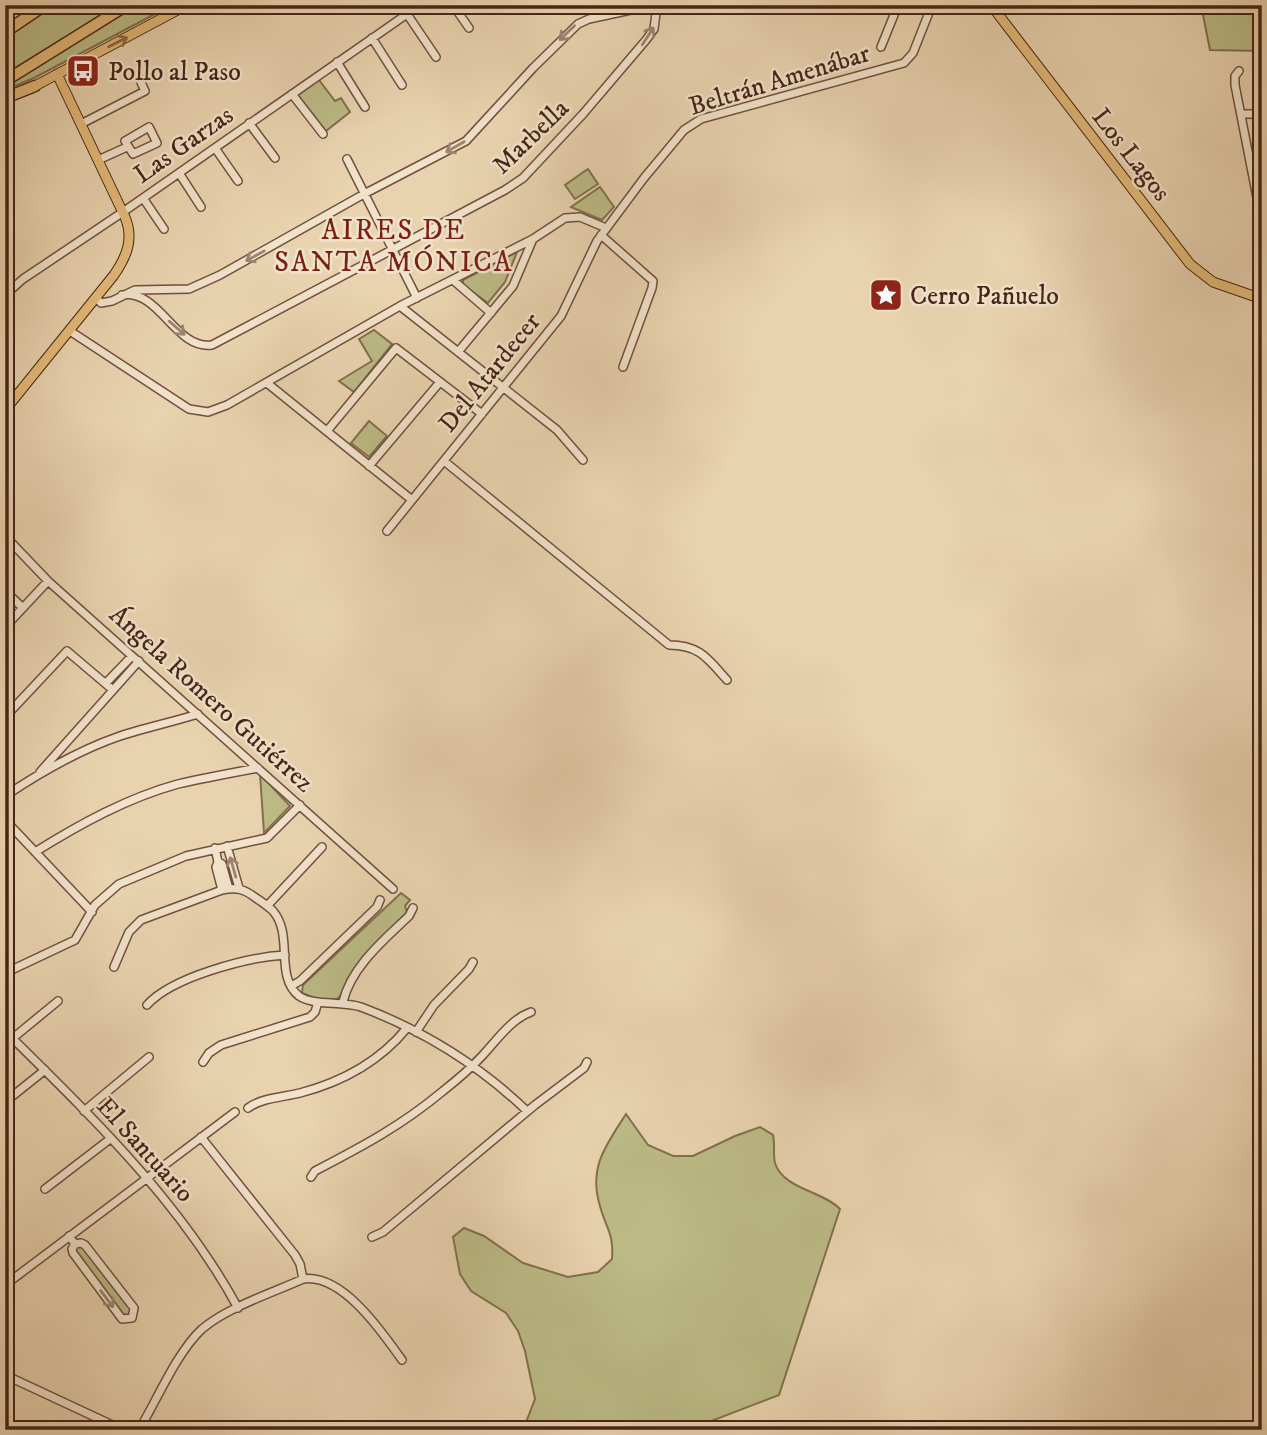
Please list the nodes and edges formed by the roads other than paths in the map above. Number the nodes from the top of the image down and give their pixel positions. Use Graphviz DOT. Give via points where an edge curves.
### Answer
graph roads {
  1 [pos="38,5"];
  2 [pos="45,5"];
  3 [pos="127,5"];
  4 [pos="187,5"];
  5 [pos="419,5"];
  6 [pos="453,5"];
  7 [pos="655,5"];
  8 [pos="898,5"];
  9 [pos="991,5"];
  10 [pos="929,6"];
  11 [pos="407,14"];
  12 [pos="469,28"];
  13 [pos="9,30"];
  14 [pos="372,38"];
  15 [pos="881,47"];
  16 [pos="436,57"];
  17 [pos="337,62"];
  18 [pos="1239,71"];
  19 [pos="57,74"];
  20 [pos="139,78"];
  21 [pos="5,81"];
  22 [pos="402,85"];
  23 [pos="35,86"];
  24 [pos="292,94"];
  25 [pos="5,100"];
  26 [pos="365,107"];
  27 [pos="1241,114"];
  28 [pos="1262,114"];
  29 [pos="249,123"];
  30 [pos="81,124"];
  31 [pos="323,134"];
  32 [pos="127,147"];
  33 [pos="215,148"];
  34 [pos="1250,157"];
  35 [pos="1262,157"];
  36 [pos="275,158"];
  37 [pos="346,159"];
  38 [pos="98,160"];
  39 [pos="179,173"];
  40 [pos="238,181"];
  41 [pos="364,194"];
  42 [pos="1259,196"];
  43 [pos="143,198"];
  44 [pos="201,207"];
  45 [pos="123,212"];
  46 [pos="1262,223"];
  47 [pos="164,229"];
  48 [pos="604,232"];
  49 [pos="533,239"];
  50 [pos="392,248"];
  51 [pos="453,280"];
  52 [pos="5,295"];
  53 [pos="122,295"];
  54 [pos="417,298"];
  55 [pos="96,299"];
  56 [pos="1262,299"];
  57 [pos="400,306"];
  58 [pos="491,313"];
  59 [pos="70,331"];
  60 [pos="458,352"];
  61 [pos="622,367"];
  62 [pos="440,382"];
  63 [pos="267,383"];
  64 [pos="503,388"];
  65 [pos="5,410"];
  66 [pos="482,414"];
  67 [pos="327,432"];
  68 [pos="583,460"];
  69 [pos="444,461"];
  70 [pos="369,466"];
  71 [pos="412,500"];
  72 [pos="387,531"];
  73 [pos="5,536"];
  74 [pos="48,581"];
  75 [pos="5,591"];
  76 [pos="23,608"];
  77 [pos="5,627"];
  78 [pos="136,659"];
  79 [pos="727,680"];
  80 [pos="106,684"];
  81 [pos="113,690"];
  82 [pos="198,714"];
  83 [pos="5,717"];
  84 [pos="258,768"];
  85 [pos="37,775"];
  86 [pos="5,796"];
  87 [pos="300,805"];
  88 [pos="5,820"];
  89 [pos="227,846"];
  90 [pos="322,846"];
  91 [pos="215,848"];
  92 [pos="35,852"];
  93 [pos="239,888"];
  94 [pos="225,889"];
  95 [pos="393,889"];
  96 [pos="380,900"];
  97 [pos="267,906"];
  98 [pos="413,908"];
  99 [pos="92,912"];
  100 [pos="285,955"];
  101 [pos="474,962"];
  102 [pos="114,967"];
  103 [pos="5,973"];
  104 [pos="291,986"];
  105 [pos="58,1001"];
  106 [pos="318,1002"];
  107 [pos="343,1002"];
  108 [pos="147,1005"];
  109 [pos="531,1012"];
  110 [pos="407,1028"];
  111 [pos="5,1031"];
  112 [pos="416,1032"];
  113 [pos="13,1038"];
  114 [pos="149,1057"];
  115 [pos="203,1062"];
  116 [pos="587,1062"];
  117 [pos="472,1066"];
  118 [pos="45,1070"];
  119 [pos="5,1102"];
  120 [pos="248,1108"];
  121 [pos="84,1111"];
  122 [pos="527,1111"];
  123 [pos="235,1112"];
  124 [pos="201,1137"];
  125 [pos="110,1139"];
  126 [pos="146,1177"];
  127 [pos="311,1177"];
  128 [pos="46,1189"];
  129 [pos="69,1236"];
  130 [pos="372,1237"];
  131 [pos="75,1244"];
  132 [pos="303,1279"];
  133 [pos="5,1285"];
  134 [pos="238,1308"];
  135 [pos="402,1360"];
  136 [pos="5,1375"];
  137 [pos="143,1428"];
  138 [pos="124,1430"];
  1 -- 13 [label="highway"];
  2 -- 13 [label="highway"];
  3 -- 21 [label="highway"];
  19 -- 4 [label="main road, one-way"];
  5 -- 11 [label="street, Las Garzas"];
  6 -- 12 [label="street"];
  7 -- 41 [label="street, one-way" via="578,24 466,141"];
  50 -- 7 [label="street, Marbella, one-way" via="523,178 649,36 655,24"];
  8 -- 15 [label="street"];
  9 -- 56 [label="main road, Los Lagos" via="1190,264 1213,282"];
  10 -- 48 [label="street, Beltrán Amenábar" via="913,53 904,63 691,124"];
  11 -- 14 [label="street, Las Garzas"];
  11 -- 16 [label="street"];
  14 -- 17 [label="street, Las Garzas"];
  14 -- 22 [label="street"];
  17 -- 24 [label="street, Las Garzas"];
  17 -- 26 [label="street"];
  18 -- 27 [label="street" via="1235,85"];
  19 -- 23 [label="main road"];
  19 -- 30 [label="main road"];
  20 -- 30 [label="street" via="145,91"];
  23 -- 25 [label="highway"];
  24 -- 29 [label="street, Las Garzas"];
  24 -- 31 [label="street"];
  27 -- 28 [label="street"];
  27 -- 34 [label="street"];
  29 -- 33 [label="street, Las Garzas"];
  29 -- 36 [label="street"];
  30 -- 38 [label="main road"];
  32 -- 38 [label="street"];
  33 -- 39 [label="street, Las Garzas"];
  33 -- 40 [label="street"];
  34 -- 35 [label="street"];
  34 -- 42 [label="street"];
  37 -- 41 [label="street"];
  38 -- 45 [label="main road"];
  39 -- 43 [label="street, Las Garzas"];
  39 -- 44 [label="street"];
  41 -- 50 [label="street"];
  41 -- 53 [label="street, one-way" via="193,288 135,290"];
  42 -- 46 [label="street"];
  43 -- 45 [label="street, Las Garzas"];
  43 -- 47 [label="street"];
  45 -- 52 [label="street, Las Garzas"];
  45 -- 55 [label="main road" via="129,229 127,251"];
  48 -- 49 [label="street" via="572,216"];
  48 -- 61 [label="street" via="653,281"];
  48 -- 64 [label="street, Del Atardecer" via="561,316"];
  49 -- 51 [label="street"];
  49 -- 58 [label="street" via="513,286"];
  53 -- 50 [label="street, Marbella, one-way" via="139,296 195,344 212,345"];
  50 -- 54 [label="street"];
  51 -- 54 [label="street"];
  51 -- 58 [label="street"];
  53 -- 55 [label="street" via="101,303"];
  54 -- 57 [label="street"];
  55 -- 59 [label="main road"];
  57 -- 60 [label="street"];
  57 -- 63 [label="street"];
  58 -- 60 [label="street"];
  59 -- 63 [label="street" via="189,409 208,412"];
  59 -- 65 [label="main road"];
  60 -- 64 [label="street"];
  62 -- 66 [label="street"];
  62 -- 67 [label="street" via="396,348"];
  62 -- 70 [label="street"];
  63 -- 67 [label="street"];
  64 -- 66 [label="street, Del Atardecer"];
  64 -- 68 [label="street" via="557,430"];
  66 -- 69 [label="street, Del Atardecer"];
  67 -- 70 [label="street"];
  69 -- 71 [label="street, Del Atardecer"];
  69 -- 79 [label="street" via="669,645 701,652"];
  70 -- 71 [label="street"];
  71 -- 72 [label="street, Del Atardecer"];
  73 -- 74 [label="street, Ángela Romero Gutiérrez"];
  74 -- 76 [label="street"];
  74 -- 78 [label="street, Ángela Romero Gutiérrez"];
  75 -- 76 [label="street"];
  76 -- 77 [label="street"];
  78 -- 80 [label="street"];
  78 -- 81 [label="street"];
  78 -- 82 [label="street, Ángela Romero Gutiérrez"];
  80 -- 81 [label="street"];
  80 -- 83 [label="street" via="67,651"];
  81 -- 85 [label="street"];
  82 -- 84 [label="street, Ángela Romero Gutiérrez"];
  82 -- 85 [label="street" via="120,736"];
  84 -- 87 [label="street, Ángela Romero Gutiérrez"];
  84 -- 92 [label="street" via="151,793 101,814"];
  85 -- 86 [label="street"];
  87 -- 89 [label="street" via="267,838"];
  87 -- 95 [label="street, Ángela Romero Gutiérrez"];
  88 -- 92 [label="street"];
  89 -- 91 [label="street"];
  93 -- 89 [label="street, one-way"];
  90 -- 97 [label="street"];
  91 -- 94 [label="street"];
  91 -- 99 [label="street" via="126,880 105,894"];
  92 -- 99 [label="street"];
  93 -- 94 [label="street"];
  93 -- 97 [label="street"];
  94 -- 102 [label="street" via="136,924"];
  96 -- 104 [label="street"];
  97 -- 100 [label="street" via="282,929"];
  98 -- 107 [label="street" via="360,968"];
  99 -- 103 [label="street" via="75,940"];
  100 -- 104 [label="street"];
  100 -- 108 [label="street" via="209,972 169,989"];
  101 -- 112 [label="street" via="434,1004"];
  104 -- 106 [label="street" via="300,996"];
  105 -- 113 [label="street"];
  106 -- 107 [label="street"];
  106 -- 115 [label="street" via="310,1017 221,1045"];
  107 -- 110 [label="street"];
  109 -- 117 [label="street"];
  110 -- 112 [label="street"];
  110 -- 120 [label="street" via="345,1077"];
  111 -- 113 [label="street, El Santuario"];
  112 -- 117 [label="street"];
  113 -- 118 [label="street, El Santuario"];
  114 -- 121 [label="street"];
  116 -- 122 [label="street"];
  117 -- 122 [label="street"];
  117 -- 127 [label="street" via="401,1124"];
  118 -- 119 [label="street"];
  118 -- 121 [label="street, El Santuario"];
  121 -- 125 [label="street, El Santuario"];
  122 -- 130 [label="street"];
  123 -- 124 [label="street"];
  124 -- 126 [label="street"];
  124 -- 132 [label="street, El Santuario" via="295,1255"];
  125 -- 126 [label="street, El Santuario"];
  125 -- 128 [label="street"];
  126 -- 129 [label="street"];
  126 -- 134 [label="street, El Santuario" via="193,1235"];
  129 -- 131 [label="street"];
  129 -- 133 [label="street"];
  131 -- 131 [label="street, one-way" via="73,1253 122,1319 132,1318 134,1308 85,1245"];
  132 -- 134 [label="street"];
  132 -- 135 [label="street" via="326,1282 359,1305"];
  134 -- 137 [label="street" via="215,1319 196,1336"];
  136 -- 138 [label="street"];
}
